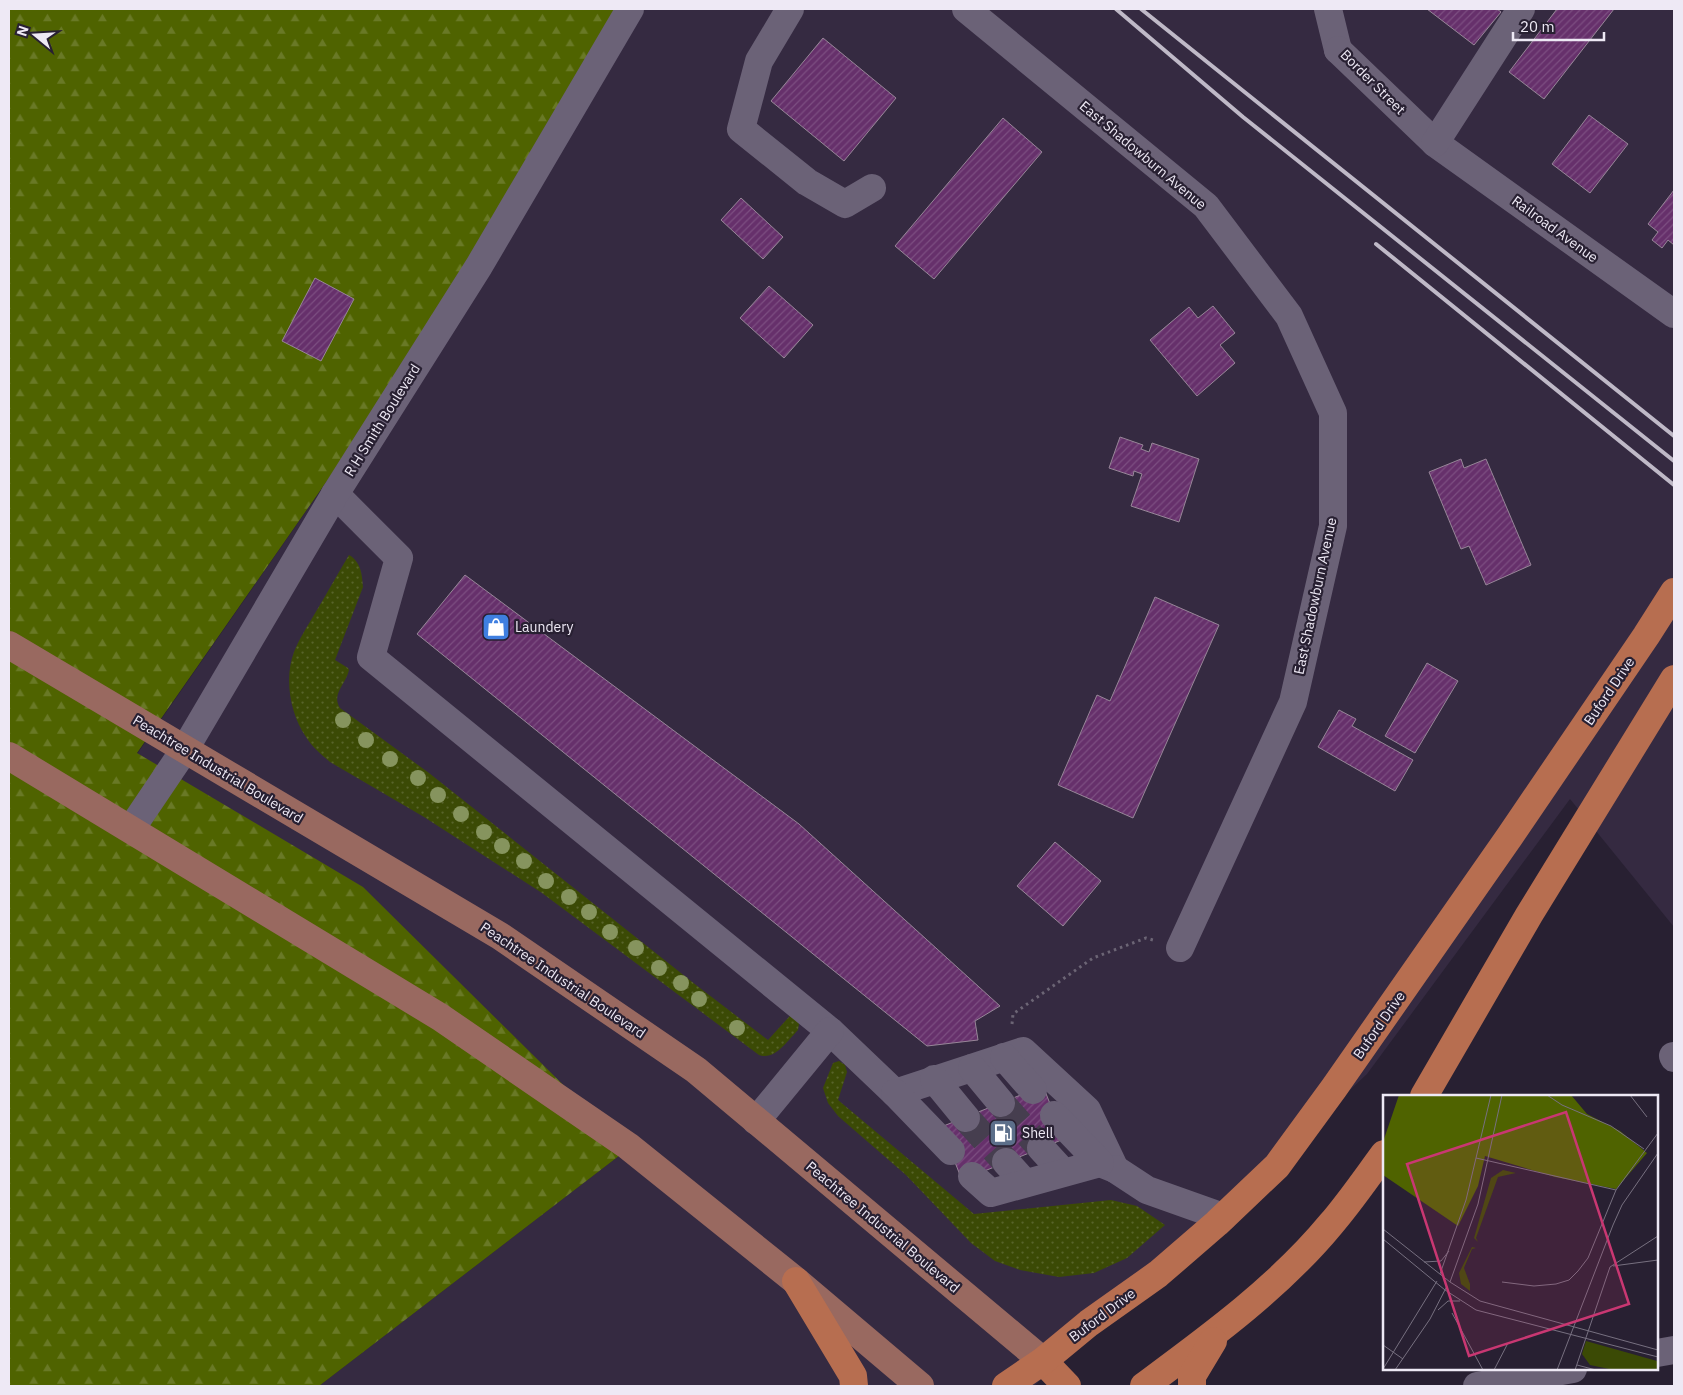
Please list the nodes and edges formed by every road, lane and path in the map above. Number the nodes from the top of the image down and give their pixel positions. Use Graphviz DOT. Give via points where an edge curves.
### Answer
graph roads {
  1 [pos="630,9"];
  2 [pos="790,9"];
  3 [pos="966,9"];
  4 [pos="1328,9"];
  5 [pos="1344,9"];
  6 [pos="1521,9"];
  7 [pos="1338,50"];
  8 [pos="1435,143"];
  9 [pos="872,188"];
  10 [pos="1674,314"];
  11 [pos="335,494"];
  12 [pos="1674,592"];
  13 [pos="9,645"];
  14 [pos="1674,679"];
  15 [pos="185,749"];
  16 [pos="9,756"];
  17 [pos="131,829"];
  18 [pos="1180,948"];
  19 [pos="830,1031"];
  20 [pos="1013,1054"];
  21 [pos="972,1068"];
  22 [pos="934,1079"];
  23 [pos="1033,1090"];
  24 [pos="895,1092"];
  25 [pos="1425,1095"];
  26 [pos="1001,1103"];
  27 [pos="1054,1115"];
  28 [pos="966,1118"];
  29 [pos="756,1121"];
  30 [pos="1041,1148"];
  31 [pos="950,1151"];
  32 [pos="1383,1155"];
  33 [pos="1006,1162"];
  34 [pos="1108,1166"];
  35 [pos="1063,1172"];
  36 [pos="972,1176"];
  37 [pos="1025,1183"];
  38 [pos="1223,1217"];
  39 [pos="796,1282"];
  40 [pos="1221,1327"];
  41 [pos="1674,1350"];
  42 [pos="1658,1353"];
  43 [pos="1043,1361"];
  44 [pos="1567,1370"];
  45 [pos="854,1386"];
  46 [pos="920,1386"];
  47 [pos="1006,1386"];
  48 [pos="1067,1386"];
  49 [pos="1144,1386"];
  50 [pos="1192,1386"];
  51 [pos="1477,1386"];
  1 -- 11 [label="street, R H Smith Boulevard" via="479,266"];
  2 -- 9 [label="street" via="759,61 742,129 808,182 845,204"];
  3 -- 18 [label="street, East Shadowburn Avenue" via="1206,206 1289,316 1333,413 1333,526 1293,702"];
  4 -- 7 [label="street"];
  5 -- 7 [label="street, Border Street"];
  6 -- 8 [label="street"];
  7 -- 8 [label="street, Border Street"];
  8 -- 10 [label="street, Railroad Avenue"];
  11 -- 15 [label="street, R H Smith Boulevard"];
  11 -- 19 [label="street" via="399,558 371,657"];
  12 -- 38 [label="highway, Buford Drive" via="1510,836 1317,1112 1278,1166"];
  13 -- 15 [label="main road, Peachtree Industrial Boulevard"];
  14 -- 25 [label="highway" via="1529,915"];
  15 -- 17 [label="street, R H Smith Boulevard"];
  15 -- 29 [label="main road, Peachtree Industrial Boulevard" via="500,936 696,1070"];
  16 -- 17 [label="main road"];
  17 -- 39 [label="main road" via="440,1017 628,1146"];
  18 -- 20 [label="path" via="1146,938 1093,958 1013,1014"];
  19 -- 24 [label="street"];
  19 -- 29 [label="street"];
  20 -- 21 [label="street"];
  20 -- 23 [label="street"];
  20 -- 34 [label="street" via="1087,1110"];
  21 -- 22 [label="street"];
  21 -- 26 [label="street"];
  22 -- 24 [label="street"];
  22 -- 28 [label="street"];
  24 -- 31 [label="street"];
  27 -- 34 [label="street"];
  29 -- 43 [label="main road, Peachtree Industrial Boulevard"];
  30 -- 35 [label="street"];
  32 -- 40 [label="highway" via="1331,1224 1274,1284"];
  33 -- 37 [label="street"];
  34 -- 35 [label="street"];
  34 -- 38 [label="street" via="1147,1190"];
  35 -- 37 [label="street"];
  36 -- 37 [label="street" via="991,1193"];
  38 -- 43 [label="highway, Buford Drive" via="1158,1274 1089,1323"];
  39 -- 45 [label="highway" via="853,1376"];
  39 -- 46 [label="main road"];
  40 -- 49 [label="highway"];
  40 -- 50 [label="highway" via="1192,1376"];
  41 -- 42 [label="street"];
  43 -- 47 [label="highway, Buford Drive"];
  43 -- 48 [label="highway, Peachtree Industrial Boulevard"];
  44 -- 51 [label="street"];
}
